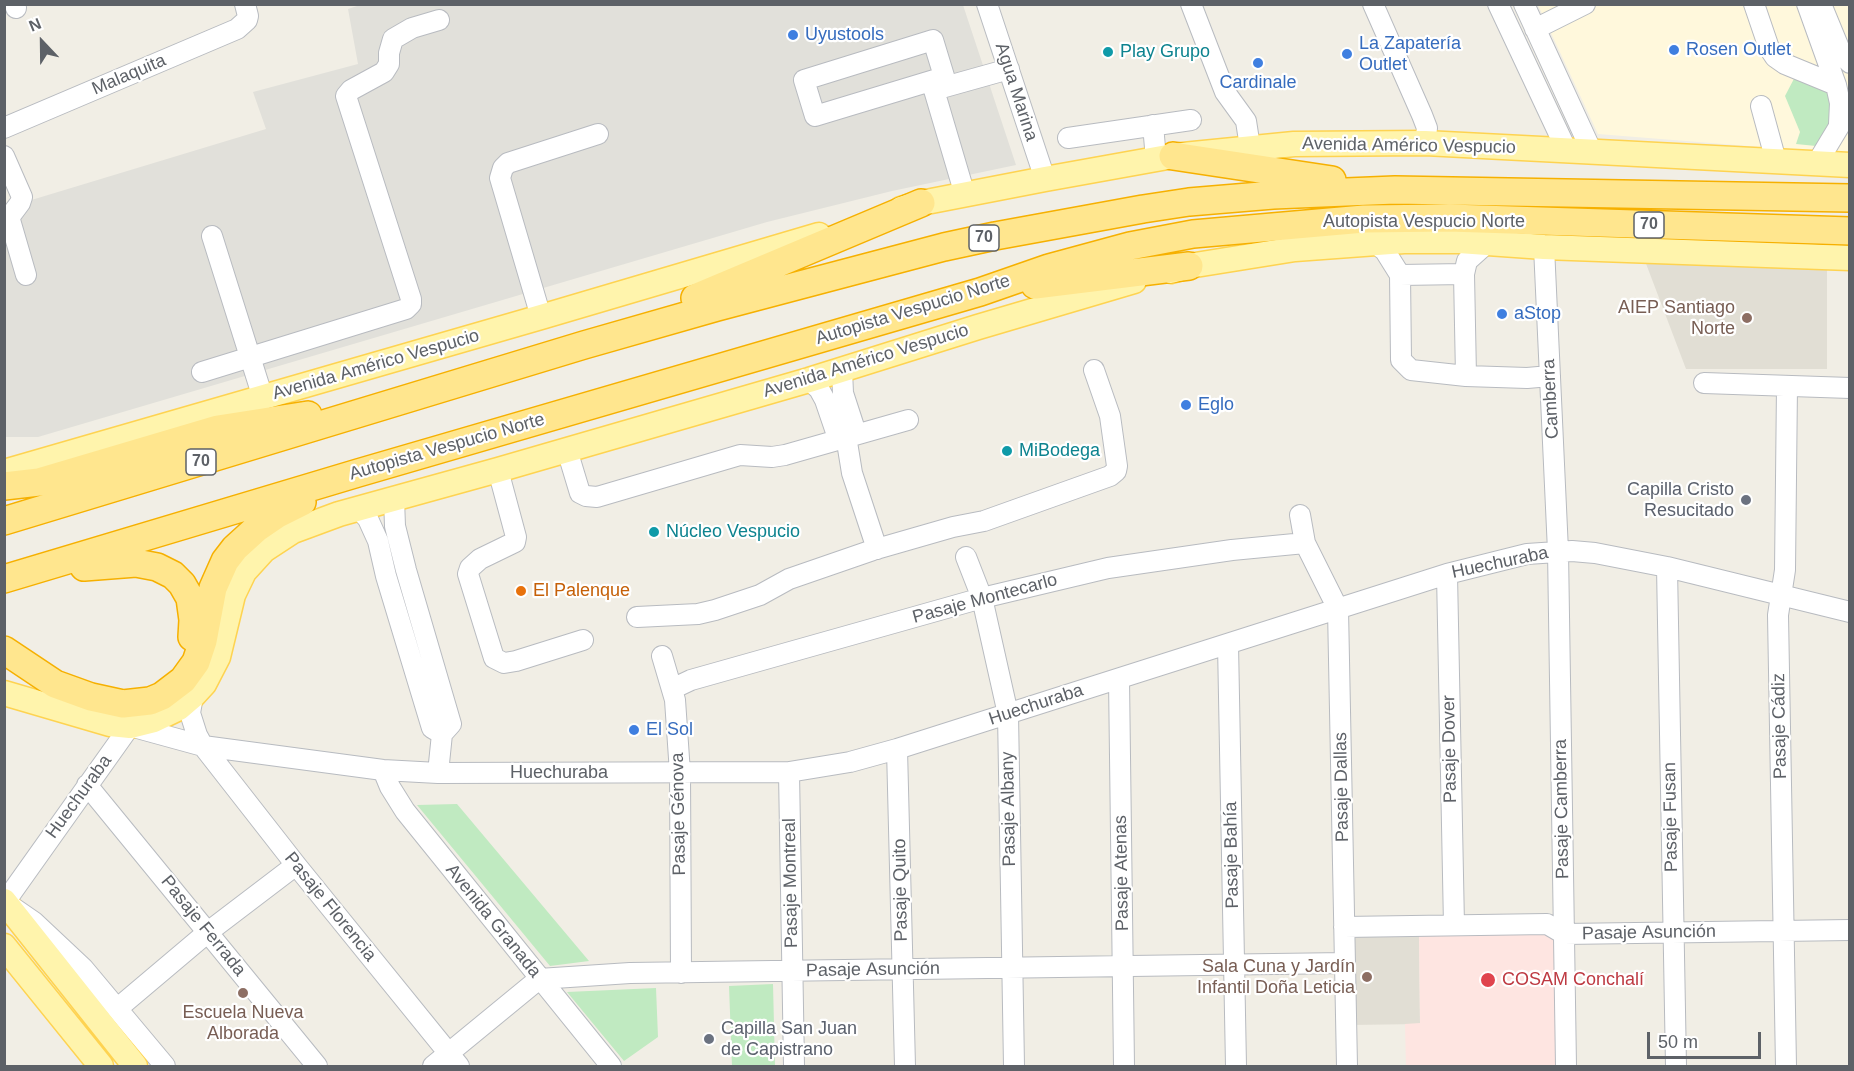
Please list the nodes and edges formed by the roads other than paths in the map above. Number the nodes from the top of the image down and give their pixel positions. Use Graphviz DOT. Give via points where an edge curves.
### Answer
graph roads {
  1 [pos="987,4"];
  2 [pos="1191,4"];
  3 [pos="1373,4"];
  4 [pos="1498,4"];
  5 [pos="1524,4"];
  6 [pos="1585,4"];
  7 [pos="1754,4"];
  8 [pos="1807,4"];
  9 [pos="1821,4"];
  10 [pos="1564,9"];
  11 [pos="247,10"];
  12 [pos="439,20"];
  13 [pos="1535,29"];
  14 [pos="1850,63"];
  15 [pos="1009,69"];
  16 [pos="946,82"];
  17 [pos="1836,86"];
  18 [pos="1761,106"];
  19 [pos="1844,117"];
  20 [pos="1191,120"];
  21 [pos="1153,125"];
  22 [pos="4,128"];
  23 [pos="598,134"];
  24 [pos="1068,138"];
  25 [pos="1425,143"];
  26 [pos="1250,147"];
  27 [pos="1567,151"];
  28 [pos="1592,152"];
  29 [pos="4,156"];
  30 [pos="1165,158"];
  31 [pos="1776,161"];
  32 [pos="1817,163"];
  33 [pos="1850,165"];
  34 [pos="1045,179"];
  35 [pos="1395,190"];
  36 [pos="965,195"];
  37 [pos="1850,198"];
  38 [pos="921,203"];
  39 [pos="1850,231"];
  40 [pos="213,236"];
  41 [pos="1375,243"];
  42 [pos="1487,243"];
  43 [pos="1544,247"];
  44 [pos="1850,258"];
  45 [pos="1189,266"];
  46 [pos="1464,274"];
  47 [pos="26,275"];
  48 [pos="1400,275"];
  49 [pos="981,292"];
  50 [pos="541,317"];
  51 [pos="584,345"];
  52 [pos="251,357"];
  53 [pos="842,370"];
  54 [pos="1094,370"];
  55 [pos="202,372"];
  56 [pos="1466,376"];
  57 [pos="1550,376"];
  58 [pos="809,380"];
  59 [pos="1704,383"];
  60 [pos="1787,386"];
  61 [pos="1850,388"];
  62 [pos="263,398"];
  63 [pos="398,402"];
  64 [pos="908,420"];
  65 [pos="847,436"];
  66 [pos="567,450"];
  67 [pos="4,463"];
  68 [pos="30,464"];
  69 [pos="498,470"];
  70 [pos="4,472"];
  71 [pos="358,473"];
  72 [pos="4,486"];
  73 [pos="394,499"];
  74 [pos="359,509"];
  75 [pos="1300,515"];
  76 [pos="4,521"];
  77 [pos="1305,543"];
  78 [pos="877,549"];
  79 [pos="1558,551"];
  80 [pos="966,557"];
  81 [pos="1667,567"];
  82 [pos="1447,574"];
  83 [pos="17,576"];
  84 [pos="1781,595"];
  85 [pos="982,598"];
  86 [pos="1338,609"];
  87 [pos="1850,612"];
  88 [pos="637,617"];
  89 [pos="4,636"];
  90 [pos="584,640"];
  91 [pos="1228,644"];
  92 [pos="4,650"];
  93 [pos="662,656"];
  94 [pos="1119,679"];
  95 [pos="672,689"];
  96 [pos="4,693"];
  97 [pos="193,696"];
  98 [pos="1008,714"];
  99 [pos="130,726"];
  100 [pos="442,734"];
  101 [pos="203,746"];
  102 [pos="897,749"];
  103 [pos="383,770"];
  104 [pos="789,772"];
  105 [pos="438,773"];
  106 [pos="680,773"];
  107 [pos="87,786"];
  108 [pos="296,865"];
  109 [pos="5,901"];
  110 [pos="1454,925"];
  111 [pos="1344,927"];
  112 [pos="1850,930"];
  113 [pos="1784,931"];
  114 [pos="208,932"];
  115 [pos="1674,933"];
  116 [pos="1564,934"];
  117 [pos="4,946"];
  118 [pos="1345,963"];
  119 [pos="1234,965"];
  120 [pos="1123,966"];
  121 [pos="1012,968"];
  122 [pos="902,970"];
  123 [pos="792,971"];
  124 [pos="681,973"];
  125 [pos="539,979"];
  126 [pos="118,1008"];
  127 [pos="454,1060"];
  128 [pos="101,1066"];
  129 [pos="135,1066"];
  130 [pos="165,1066"];
  131 [pos="317,1066"];
  132 [pos="433,1066"];
  133 [pos="611,1066"];
  134 [pos="794,1066"];
  135 [pos="905,1066"];
  136 [pos="1014,1066"];
  137 [pos="1124,1066"];
  138 [pos="1236,1066"];
  139 [pos="1347,1066"];
  140 [pos="1566,1066"];
  141 [pos="1676,1066"];
  142 [pos="1786,1066"];
  1 -- 15 [label="street, Agua Marina"];
  2 -- 26 [label="street" via="1225,92 1246,121"];
  3 -- 25 [label="street" via="1427,128"];
  4 -- 27 [label="street"];
  5 -- 13 [label="street"];
  6 -- 10 [label="street"];
  7 -- 17 [label="street" via="1775,57"];
  8 -- 17 [label="street"];
  9 -- 14 [label="street" via="1839,50"];
  10 -- 13 [label="street"];
  11 -- 22 [label="street, Malaquita" via="243,25 237,29"];
  12 -- 52 [label="street" via="393,39 384,72 346,96 411,304 406,309"];
  13 -- 28 [label="street"];
  15 -- 16 [label="street"];
  15 -- 34 [label="street, Agua Marina"];
  16 -- 16 [label="street" via="933,40 804,80 815,116"];
  16 -- 36 [label="street" via="934,90"];
  17 -- 19 [label="street"];
  18 -- 31 [label="street"];
  19 -- 32 [label="street"];
  20 -- 21 [label="street"];
  21 -- 24 [label="street"];
  21 -- 30 [label="street"];
  23 -- 50 [label="street" via="502,168 500,178"];
  25 -- 26 [label="main road, Avenida Américo Vespucio"];
  25 -- 27 [label="main road, Avenida Américo Vespucio"];
  26 -- 30 [label="main road, Avenida Américo Vespucio"];
  27 -- 28 [label="main road, Avenida Américo Vespucio"];
  28 -- 31 [label="main road, Avenida Américo Vespucio"];
  29 -- 47 [label="street" via="22,197 10,220"];
  30 -- 34 [label="main road, Avenida Américo Vespucio"];
  30 -- 35 [label="highway"];
  31 -- 32 [label="main road, Avenida Américo Vespucio"];
  32 -- 33 [label="main road, Avenida Américo Vespucio"];
  34 -- 36 [label="main road, Avenida Américo Vespucio"];
  35 -- 37 [label="highway, Autopista Vespucio Norte / 70"];
  35 -- 51 [label="highway, Autopista Vespucio Norte / 70" via="1189,202 995,236 782,289"];
  36 -- 38 [label="main road, Avenida Américo Vespucio"];
  38 -- 50 [label="main road, Avenida Américo Vespucio"];
  38 -- 51 [label="highway"];
  39 -- 49 [label="highway, Autopista Vespucio Norte / 70" via="1449,218 1330,221 1193,234 1130,246"];
  40 -- 52 [label="street"];
  41 -- 42 [label="main road, Avenida Américo Vespucio"];
  41 -- 45 [label="main road, Avenida Américo Vespucio" via="1295,249"];
  41 -- 48 [label="street"];
  42 -- 43 [label="main road, Avenida Américo Vespucio"];
  42 -- 46 [label="street" via="1467,261"];
  43 -- 44 [label="main road, Avenida Américo Vespucio"];
  43 -- 57 [label="street, Camberra"];
  45 -- 49 [label="highway"];
  45 -- 53 [label="main road, Avenida Américo Vespucio"];
  46 -- 48 [label="street"];
  46 -- 56 [label="street"];
  48 -- 56 [label="street" via="1401,360 1417,372"];
  49 -- 71 [label="highway, Autopista Vespucio Norte / 70"];
  50 -- 62 [label="main road, Avenida Américo Vespucio"];
  51 -- 63 [label="highway, Autopista Vespucio Norte / 70"];
  52 -- 55 [label="street"];
  52 -- 62 [label="street"];
  53 -- 58 [label="main road, Avenida Américo Vespucio"];
  53 -- 65 [label="street"];
  54 -- 78 [label="street" via="1110,416 1117,466 1110,476 984,521"];
  56 -- 57 [label="street"];
  57 -- 79 [label="street, Camberra"];
  58 -- 65 [label="street" via="819,389"];
  58 -- 66 [label="main road, Avenida Américo Vespucio"];
  59 -- 60 [label="street"];
  60 -- 61 [label="street"];
  60 -- 84 [label="street, Pasaje Cádiz" via="1785,570"];
  62 -- 68 [label="main road, Avenida Américo Vespucio"];
  63 -- 72 [label="highway" via="218,429 39,482"];
  63 -- 76 [label="highway, Autopista Vespucio Norte / 70"];
  64 -- 65 [label="street"];
  65 -- 66 [label="street" via="772,457 740,455 597,496 580,493"];
  65 -- 78 [label="street" via="852,473"];
  66 -- 69 [label="main road, Avenida Américo Vespucio"];
  67 -- 68 [label="main road"];
  68 -- 70 [label="main road, Avenida Américo Vespucio"];
  69 -- 73 [label="main road, Avenida Américo Vespucio"];
  69 -- 90 [label="street" via="515,542 473,563 468,574 494,658 504,663 516,662"];
  71 -- 83 [label="highway, Autopista Vespucio Norte / 70"];
  71 -- 92 [label="highway" via="276,516 235,548 215,582 196,662 183,680 162,696 130,703 91,697 55,684"];
  73 -- 74 [label="main road, Avenida Américo Vespucio"];
  73 -- 100 [label="street" via="395,526 406,570 451,724"];
  74 -- 97 [label="main road, Avenida Américo Vespucio" via="293,531 253,561 233,595 218,657"];
  74 -- 100 [label="street" via="378,542 432,728"];
  75 -- 77 [label="street, Pasaje Dallas"];
  77 -- 85 [label="street, Pasaje Montecarlo" via="1108,568"];
  77 -- 86 [label="street, Pasaje Dallas"];
  78 -- 88 [label="street" via="715,610"];
  79 -- 81 [label="street, Huechuraba" via="1595,553"];
  79 -- 82 [label="street, Huechuraba" via="1527,554"];
  79 -- 116 [label="street, Pasaje Camberra"];
  80 -- 85 [label="street, Pasaje Albany"];
  81 -- 84 [label="street, Huechuraba"];
  81 -- 115 [label="street, Pasaje Fusan"];
  82 -- 86 [label="street, Huechuraba"];
  82 -- 110 [label="street, Pasaje Dover"];
  83 -- 89 [label="highway" via="136,563 157,567 177,579 190,598 193,620 189,646 178,666 161,679 141,687 121,688 77,677"];
  84 -- 87 [label="street, Huechuraba"];
  84 -- 113 [label="street, Pasaje Cádiz" via="1778,615"];
  85 -- 95 [label="street, Pasaje Montecarlo" via="691,680"];
  85 -- 98 [label="street, Pasaje Albany"];
  86 -- 91 [label="street, Huechuraba"];
  86 -- 111 [label="street, Pasaje Dallas"];
  91 -- 94 [label="street, Huechuraba"];
  91 -- 119 [label="street, Pasaje Bahía"];
  93 -- 95 [label="street, Pasaje Génova"];
  94 -- 98 [label="street, Huechuraba"];
  94 -- 120 [label="street, Pasaje Atenas"];
  95 -- 106 [label="street, Pasaje Génova"];
  96 -- 99 [label="main road, Avenida Américo Vespucio" via="110,724"];
  97 -- 99 [label="main road, Avenida Américo Vespucio" via="166,715"];
  97 -- 101 [label="street" via="190,713"];
  98 -- 102 [label="street, Huechuraba"];
  98 -- 121 [label="street, Pasaje Albany"];
  99 -- 101 [label="street, Huechuraba"];
  99 -- 107 [label="street, Huechuraba"];
  100 -- 105 [label="street"];
  101 -- 103 [label="street, Huechuraba"];
  101 -- 108 [label="street, Pasaje Florencia"];
  102 -- 104 [label="street, Huechuraba"];
  102 -- 122 [label="street, Pasaje Quito"];
  103 -- 105 [label="street, Huechuraba"];
  103 -- 125 [label="street, Avenida Granada" via="405,811"];
  104 -- 106 [label="street, Huechuraba"];
  104 -- 123 [label="street, Pasaje Montreal"];
  105 -- 106 [label="street, Huechuraba"];
  106 -- 124 [label="street, Pasaje Génova"];
  107 -- 109 [label="street, Huechuraba"];
  107 -- 114 [label="street, Pasaje Ferrada"];
  108 -- 114 [label="street"];
  108 -- 127 [label="street, Pasaje Florencia"];
  109 -- 126 [label="street" via="50,936"];
  109 -- 129 [label="main road"];
  110 -- 111 [label="street, Pasaje Asunción"];
  110 -- 116 [label="street, Pasaje Asunción" via="1547,924"];
  111 -- 118 [label="street, Pasaje Dallas"];
  112 -- 113 [label="street, Pasaje Asunción"];
  113 -- 115 [label="street, Pasaje Asunción"];
  113 -- 142 [label="street, Pasaje Cádiz"];
  114 -- 126 [label="street"];
  114 -- 131 [label="street, Pasaje Ferrada"];
  115 -- 116 [label="street, Pasaje Asunción"];
  115 -- 141 [label="street, Pasaje Fusan"];
  116 -- 140 [label="street, Pasaje Camberra"];
  117 -- 128 [label="main road"];
  118 -- 119 [label="street, Pasaje Asunción"];
  118 -- 139 [label="street, Pasaje Dallas"];
  119 -- 120 [label="street, Pasaje Asunción"];
  119 -- 138 [label="street, Pasaje Bahía"];
  120 -- 121 [label="street, Pasaje Asunción"];
  120 -- 137 [label="street, Pasaje Atenas"];
  121 -- 122 [label="street, Pasaje Asunción"];
  121 -- 136 [label="street, Pasaje Albany"];
  122 -- 123 [label="street, Pasaje Asunción"];
  122 -- 135 [label="street, Pasaje Quito"];
  123 -- 124 [label="street, Pasaje Asunción"];
  123 -- 134 [label="street, Pasaje Montreal"];
  124 -- 125 [label="street, Pasaje Asunción"];
  125 -- 127 [label="street"];
  125 -- 133 [label="street, Avenida Granada"];
  126 -- 130 [label="street"];
  127 -- 132 [label="street"];
}
